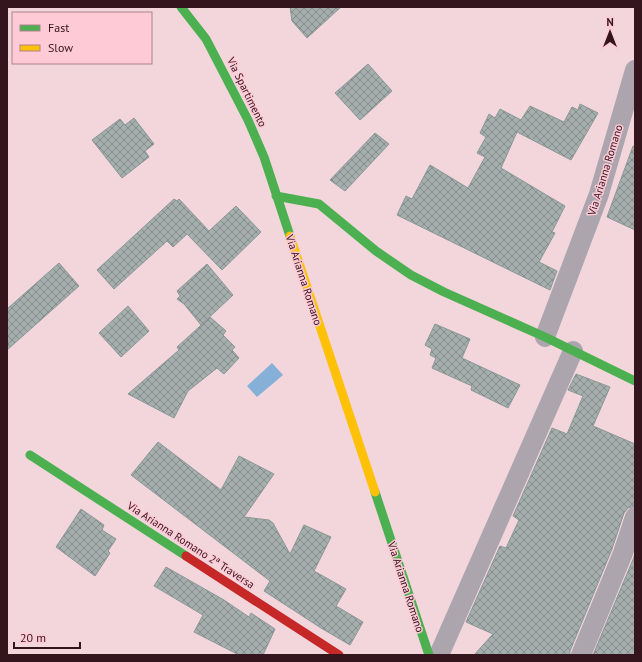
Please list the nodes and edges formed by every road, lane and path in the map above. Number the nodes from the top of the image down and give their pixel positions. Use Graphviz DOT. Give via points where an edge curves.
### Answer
graph roads {
  1 [pos="181,7"];
  2 [pos="635,70"];
  3 [pos="276,196"];
  4 [pos="545,337"];
  5 [pos="573,351"];
  6 [pos="635,381"];
  7 [pos="30,455"];
  8 [pos="635,518"];
  9 [pos="339,655"];
  10 [pos="429,655"];
  11 [pos="439,655"];
  12 [pos="581,655"];
  1 -- 3 [label="street, Via Spartimento" via="206,39 248,120"];
  2 -- 4 [label="street, Via Arianna Romano" via="599,194"];
  3 -- 4 [label="street" via="318,204 376,251 411,275"];
  3 -- 10 [label="street, Via Arianna Romano"];
  4 -- 5 [label="street"];
  5 -- 6 [label="street"];
  5 -- 11 [label="street"];
  7 -- 9 [label="street, Via Arianna Romano 2ª Traversa"];
  8 -- 12 [label="street" via="624,553"];
}
